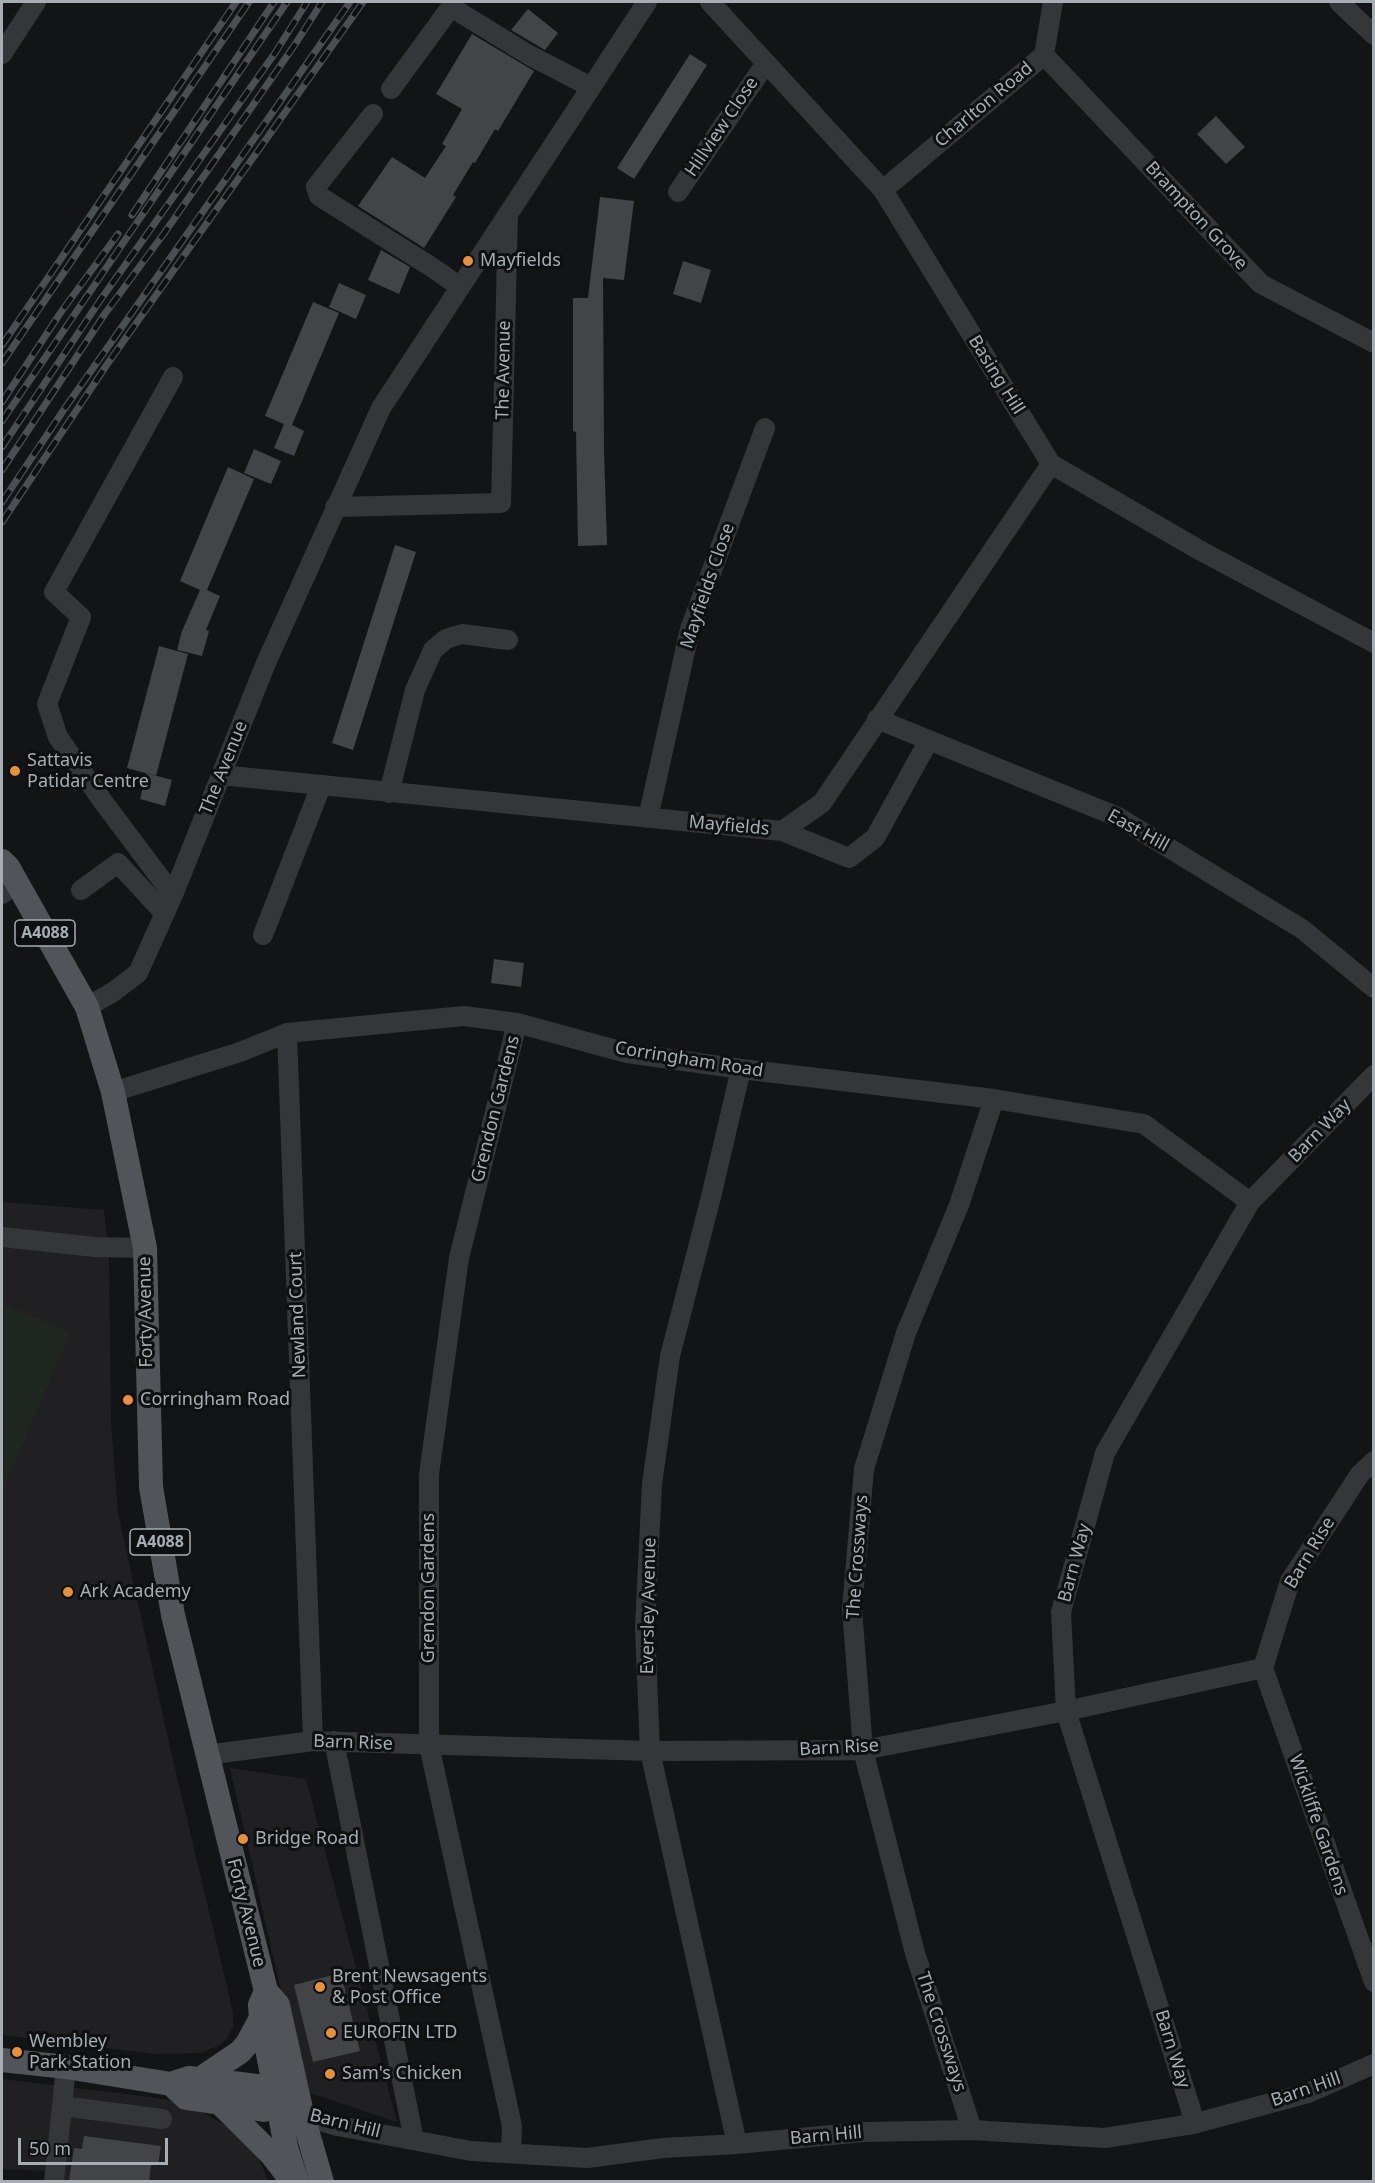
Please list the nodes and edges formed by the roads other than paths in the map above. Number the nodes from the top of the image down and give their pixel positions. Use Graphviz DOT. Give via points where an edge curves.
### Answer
graph roads {
  1 [pos="36,2"];
  2 [pos="647,2"];
  3 [pos="1053,2"];
  4 [pos="1339,2"];
  5 [pos="717,4"];
  6 [pos="1374,35"];
  7 [pos="2,54"];
  8 [pos="1044,55"];
  9 [pos="766,63"];
  10 [pos="591,87"];
  11 [pos="391,89"];
  12 [pos="373,114"];
  13 [pos="883,190"];
  14 [pos="678,192"];
  15 [pos="508,214"];
  16 [pos="460,287"];
  17 [pos="1374,343"];
  18 [pos="173,377"];
  19 [pos="765,428"];
  20 [pos="1051,464"];
  21 [pos="335,507"];
  22 [pos="508,640"];
  23 [pos="1374,643"];
  24 [pos="877,719"];
  25 [pos="929,740"];
  26 [pos="221,775"];
  27 [pos="321,786"];
  28 [pos="389,792"];
  29 [pos="648,819"];
  30 [pos="782,831"];
  31 [pos="2,861"];
  32 [pos="9,889"];
  33 [pos="81,890"];
  34 [pos="173,895"];
  35 [pos="165,914"];
  36 [pos="263,935"];
  37 [pos="1374,988"];
  38 [pos="87,1007"];
  39 [pos="517,1023"];
  40 [pos="287,1034"];
  41 [pos="741,1069"];
  42 [pos="1374,1076"];
  43 [pos="113,1092"];
  44 [pos="994,1100"];
  45 [pos="1250,1202"];
  46 [pos="2,1237"];
  47 [pos="145,1248"];
  48 [pos="1374,1461"];
  49 [pos="1263,1668"];
  50 [pos="1066,1711"];
  51 [pos="313,1740"];
  52 [pos="334,1741"];
  53 [pos="429,1745"];
  54 [pos="863,1750"];
  55 [pos="650,1751"];
  56 [pos="206,1755"];
  57 [pos="1374,1982"];
  58 [pos="266,1991"];
  59 [pos="261,2018"];
  60 [pos="2,2060"];
  61 [pos="1374,2064"];
  62 [pos="66,2067"];
  63 [pos="200,2079"];
  64 [pos="171,2084"];
  65 [pos="276,2100"];
  66 [pos="220,2103"];
  67 [pos="62,2106"];
  68 [pos="302,2113"];
  69 [pos="162,2119"];
  70 [pos="1193,2124"];
  71 [pos="972,2130"];
  72 [pos="414,2140"];
  73 [pos="737,2144"];
  74 [pos="511,2153"];
  75 [pos="54,2181"];
  76 [pos="292,2181"];
  77 [pos="297,2181"];
  78 [pos="322,2181"];
  1 -- 7 [label="street"];
  2 -- 10 [label="street, The Avenue"];
  3 -- 8 [label="street, Charlton Road"];
  4 -- 6 [label="street"];
  5 -- 9 [label="street, Basing Hill"];
  8 -- 13 [label="street, Charlton Road"];
  8 -- 17 [label="street, Brampton Grove" via="1261,284"];
  9 -- 13 [label="street, Basing Hill"];
  9 -- 14 [label="street, Hillview Close"];
  10 -- 11 [label="street" via="451,7"];
  10 -- 15 [label="street, The Avenue"];
  12 -- 16 [label="street" via="316,188 319,196"];
  13 -- 20 [label="street, Basing Hill"];
  15 -- 16 [label="street, The Avenue"];
  15 -- 21 [label="street, The Avenue" via="501,503"];
  16 -- 21 [label="street, The Avenue" via="381,408"];
  18 -- 34 [label="street" via="54,592 81,617 47,704 58,737"];
  19 -- 29 [label="street, Mayfields Close" via="690,628"];
  20 -- 23 [label="street, Basing Hill" via="1201,551"];
  20 -- 24 [label="street, Mayfields"];
  21 -- 26 [label="street, The Avenue"];
  22 -- 28 [label="street" via="462,634 446,639 433,650 415,690"];
  24 -- 25 [label="street, East Hill"];
  24 -- 30 [label="street, Mayfields" via="822,803"];
  25 -- 30 [label="street" via="875,838 849,858"];
  25 -- 37 [label="street, East Hill" via="1118,817 1302,929"];
  26 -- 27 [label="street, Mayfields"];
  26 -- 34 [label="street, The Avenue"];
  27 -- 28 [label="street, Mayfields"];
  27 -- 36 [label="street"];
  28 -- 29 [label="street, Mayfields"];
  29 -- 30 [label="street, Mayfields"];
  31 -- 32 [label="main road, Forty Avenue / A4088"];
  32 -- 38 [label="main road, Forty Avenue / A4088"];
  33 -- 35 [label="street" via="118,863"];
  34 -- 35 [label="street, The Avenue"];
  35 -- 38 [label="street, The Avenue" via="138,973"];
  38 -- 43 [label="main road, Forty Avenue / A4088"];
  39 -- 40 [label="street, Corringham Road" via="464,1016"];
  39 -- 41 [label="street, Corringham Road" via="627,1053"];
  39 -- 53 [label="street, Grendon Gardens" via="459,1258 429,1473"];
  40 -- 43 [label="street, Corringham Road"];
  40 -- 51 [label="street, Newland Court"];
  41 -- 44 [label="street, Corringham Road"];
  41 -- 55 [label="street, Eversley Avenue" via="670,1356 652,1484 645,1627"];
  42 -- 45 [label="street, Barn Way"];
  43 -- 47 [label="main road, Forty Avenue / A4088"];
  44 -- 45 [label="street, Corringham Road" via="1144,1124"];
  44 -- 54 [label="street, The Crossways" via="959,1204 906,1333 864,1469 852,1609"];
  45 -- 50 [label="street, Barn Way" via="1105,1453 1062,1612"];
  46 -- 47 [label="street"];
  47 -- 56 [label="main road, Forty Avenue / A4088" via="150,1487 173,1615"];
  48 -- 49 [label="street, Barn Rise" via="1360,1474 1290,1581"];
  49 -- 50 [label="street, Barn Rise"];
  49 -- 57 [label="street, Wickliffe Gardens"];
  50 -- 54 [label="street, Barn Rise"];
  50 -- 70 [label="street, Barn Way"];
  51 -- 52 [label="street, Barn Rise"];
  51 -- 56 [label="street, Barn Rise"];
  52 -- 53 [label="street, Barn Rise"];
  52 -- 72 [label="street"];
  53 -- 55 [label="street, Barn Rise"];
  53 -- 74 [label="street, Grendon Gardens" via="512,2126"];
  54 -- 55 [label="street, Barn Rise"];
  54 -- 71 [label="street, The Crossways" via="915,1953"];
  55 -- 73 [label="street, Eversley Avenue"];
  56 -- 58 [label="main road, Forty Avenue / A4088"];
  58 -- 59 [label="main road, Forty Avenue / A4088" via="260,2005"];
  58 -- 68 [label="main road" via="278,2006"];
  59 -- 63 [label="main road" via="240,2052"];
  59 -- 65 [label="main road, Forty Avenue / A4088"];
  60 -- 62 [label="main road"];
  61 -- 70 [label="street, Barn Hill" via="1308,2093"];
  62 -- 64 [label="main road"];
  62 -- 67 [label="street"];
  63 -- 64 [label="main road"];
  63 -- 65 [label="main road" via="263,2087"];
  64 -- 66 [label="main road" via="186,2098"];
  65 -- 66 [label="main road" via="264,2110"];
  65 -- 68 [label="street, Barn Hill"];
  65 -- 77 [label="main road, A4088"];
  66 -- 76 [label="main road"];
  67 -- 69 [label="street"];
  67 -- 75 [label="street"];
  68 -- 72 [label="street, Barn Hill" via="338,2126"];
  68 -- 78 [label="main road"];
  70 -- 71 [label="street, Barn Hill" via="1104,2138"];
  71 -- 73 [label="street, Barn Hill" via="864,2132"];
  72 -- 74 [label="street, Barn Hill" via="471,2151"];
  73 -- 74 [label="street, Barn Hill" via="587,2158"];
}
